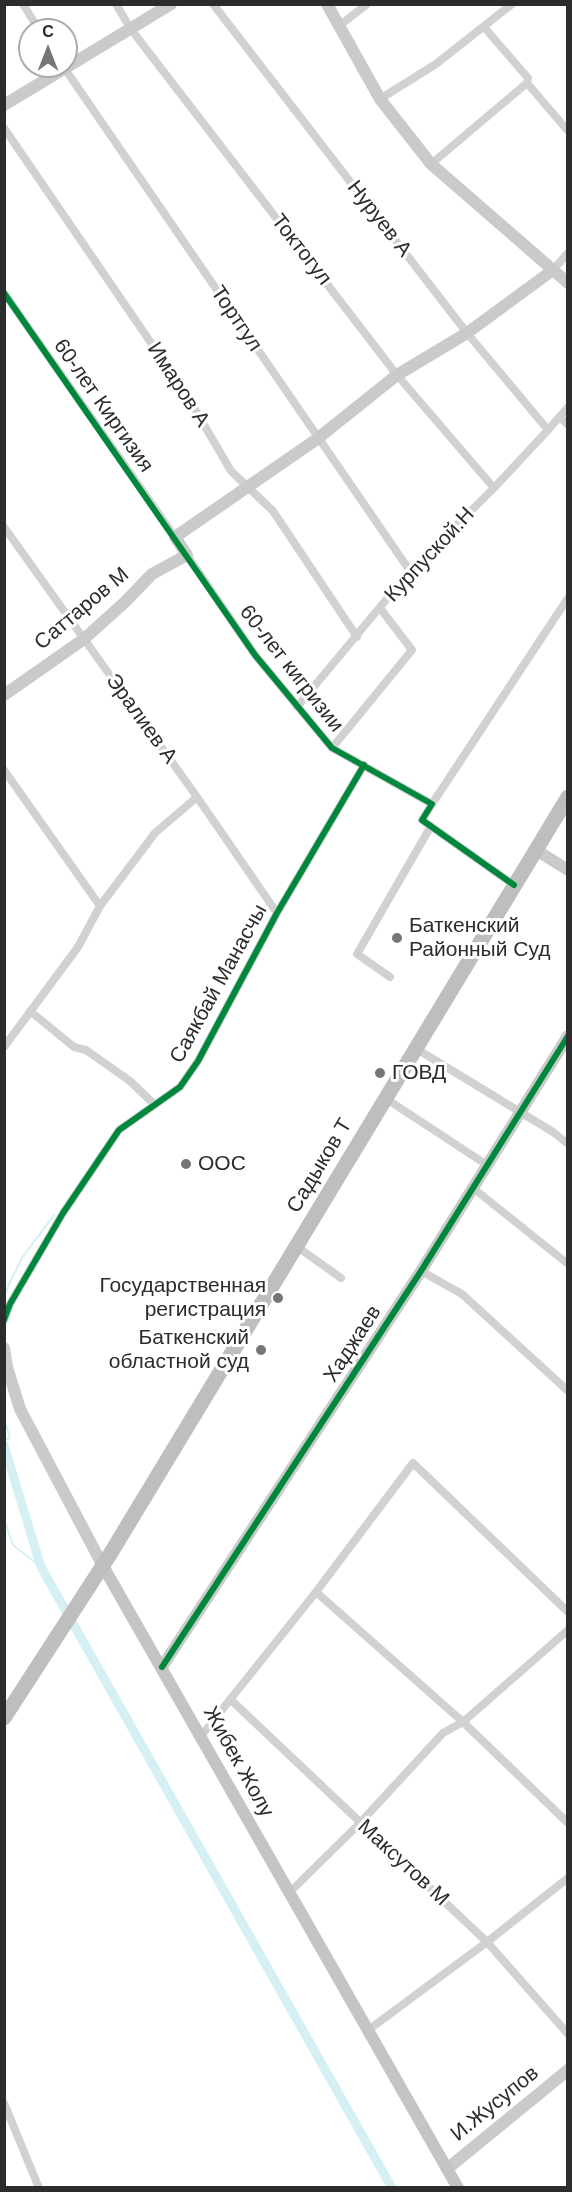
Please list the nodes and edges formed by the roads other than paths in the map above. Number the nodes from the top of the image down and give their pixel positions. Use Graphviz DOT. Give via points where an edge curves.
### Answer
graph roads {
  1 [pos="23,4"];
  2 [pos="116,4"];
  3 [pos="171,4"];
  4 [pos="213,4"];
  5 [pos="327,4"];
  6 [pos="367,4"];
  7 [pos="512,4"];
  8 [pos="32,18"];
  9 [pos="339,26"];
  10 [pos="484,27"];
  11 [pos="130,28"];
  12 [pos="78,59"];
  13 [pos="47,78"];
  14 [pos="72,78"];
  15 [pos="527,83"];
  16 [pos="380,99"];
  17 [pos="4,105"];
  18 [pos="4,128"];
  19 [pos="567,131"];
  20 [pos="431,165"];
  21 [pos="567,253"];
  22 [pos="553,270"];
  23 [pos="567,283"];
  24 [pos="4,293"];
  25 [pos="467,333"];
  26 [pos="397,375"];
  27 [pos="567,407"];
  28 [pos="560,417"];
  29 [pos="567,425"];
  30 [pos="548,430"];
  31 [pos="317,438"];
  32 [pos="248,486"];
  33 [pos="494,488"];
  34 [pos="4,527"];
  35 [pos="175,537"];
  36 [pos="187,555"];
  37 [pos="410,572"];
  38 [pos="567,598"];
  39 [pos="380,608"];
  40 [pos="357,637"];
  41 [pos="84,639"];
  42 [pos="4,695"];
  43 [pos="297,707"];
  44 [pos="332,748"];
  45 [pos="364,765"];
  46 [pos="4,770"];
  47 [pos="197,797"];
  48 [pos="567,797"];
  49 [pos="432,804"];
  50 [pos="431,826"];
  51 [pos="536,850"];
  52 [pos="567,870"];
  53 [pos="514,885"];
  54 [pos="100,906"];
  55 [pos="277,913"];
  56 [pos="390,977"];
  57 [pos="30,1011"];
  58 [pos="567,1036"];
  59 [pos="4,1047"];
  60 [pos="414,1048"];
  61 [pos="385,1098"];
  62 [pos="155,1105"];
  63 [pos="520,1112"];
  64 [pos="567,1144"];
  65 [pos="487,1165"];
  66 [pos="473,1188"];
  67 [pos="296,1246"];
  68 [pos="567,1264"];
  69 [pos="421,1271"];
  70 [pos="341,1278"];
  71 [pos="4,1320"];
  72 [pos="4,1348"];
  73 [pos="567,1391"];
  74 [pos="106,1561"];
  75 [pos="316,1592"];
  76 [pos="567,1612"];
  77 [pos="567,1630"];
  78 [pos="162,1667"];
  79 [pos="230,1699"];
  80 [pos="4,1718"];
  81 [pos="463,1722"];
  82 [pos="201,1736"];
  83 [pos="360,1823"];
  84 [pos="567,1823"];
  85 [pos="567,1878"];
  86 [pos="290,1893"];
  87 [pos="487,1942"];
  88 [pos="367,2031"];
  89 [pos="567,2034"];
  90 [pos="567,2070"];
  91 [pos="4,2103"];
  92 [pos="447,2169"];
  93 [pos="39,2187"];
  94 [pos="458,2187"];
  1 -- 8 [label="street"];
  2 -- 11 [label="street, Токтогул"];
  3 -- 11 [label="street"];
  4 -- 25 [label="street, Нуруев А"];
  5 -- 9 [label="street"];
  6 -- 9 [label="street"];
  7 -- 10 [label="street"];
  9 -- 16 [label="street"];
  10 -- 15 [label="street" via="528,78"];
  10 -- 16 [label="street" via="436,64"];
  11 -- 12 [label="street"];
  11 -- 26 [label="street, Токтогул"];
  13 -- 17 [label="street"];
  14 -- 31 [label="street, Тортгул"];
  15 -- 19 [label="street"];
  15 -- 20 [label="street"];
  16 -- 20 [label="street"];
  18 -- 32 [label="street, Имаров А" via="186,394 231,471"];
  20 -- 22 [label="street"];
  21 -- 22 [label="street"];
  22 -- 23 [label="street"];
  22 -- 25 [label="street"];
  24 -- 35 [label="street, 60-лет Киргизия"];
  25 -- 26 [label="street"];
  25 -- 30 [label="street, Нуруев А"];
  26 -- 31 [label="street"];
  26 -- 33 [label="street, Токтогул"];
  27 -- 28 [label="street, Курпуской.Н"];
  28 -- 29 [label="street"];
  28 -- 30 [label="street, Курпуской.Н"];
  30 -- 33 [label="street, Курпуской.Н"];
  31 -- 32 [label="street"];
  31 -- 37 [label="street, Тортгул"];
  32 -- 35 [label="street"];
  32 -- 40 [label="street, Имаров А" via="273,511"];
  33 -- 37 [label="street, Курпуской.Н"];
  34 -- 41 [label="street, Эралиев А"];
  35 -- 36 [label="street"];
  36 -- 41 [label="street, Саттаров М" via="152,574"];
  36 -- 43 [label="street, 60-лет кигризии" via="255,655"];
  37 -- 39 [label="street, Курпуской.Н"];
  38 -- 49 [label="street"];
  39 -- 40 [label="street, Курпуской.Н"];
  39 -- 44 [label="street" via="412,650"];
  40 -- 43 [label="street, Курпуской.Н"];
  41 -- 42 [label="street, Саттаров М"];
  41 -- 47 [label="street, Эралиев А"];
  43 -- 44 [label="street, 60-лет кигризии"];
  44 -- 45 [label="street, 60-лет кигризии"];
  45 -- 49 [label="street, 60-лет кигризии"];
  45 -- 55 [label="street, Саякбай Манасчы"];
  46 -- 54 [label="street"];
  47 -- 54 [label="street" via="155,833"];
  47 -- 55 [label="street, Эралиев А"];
  48 -- 51 [label="highway, Садыков Т"];
  49 -- 50 [label="street" via="422,820"];
  50 -- 53 [label="street"];
  50 -- 56 [label="street" via="357,954"];
  51 -- 52 [label="street"];
  51 -- 53 [label="highway, Садыков Т"];
  53 -- 60 [label="highway, Садыков Т"];
  54 -- 57 [label="street" via="78,946"];
  55 -- 62 [label="street, Саякбай Манасчы" via="198,1061 180,1087"];
  57 -- 59 [label="street"];
  57 -- 62 [label="street" via="74,1047 86,1050 130,1080"];
  58 -- 63 [label="street, Хаджаев"];
  60 -- 61 [label="highway, Садыков Т"];
  60 -- 63 [label="street"];
  61 -- 65 [label="street"];
  61 -- 67 [label="highway, Садыков Т"];
  62 -- 71 [label="street, Саякбай Манасчы" via="119,1130 63,1212"];
  63 -- 64 [label="street"];
  63 -- 65 [label="street, Хаджаев"];
  65 -- 66 [label="street, Хаджаев"];
  66 -- 68 [label="street"];
  66 -- 69 [label="street, Хаджаев"];
  67 -- 70 [label="street"];
  67 -- 74 [label="highway, Садыков Т"];
  69 -- 73 [label="street" via="462,1294"];
  69 -- 78 [label="street, Хаджаев"];
  72 -- 74 [label="street, Жибек Жолу" via="20,1409"];
  74 -- 78 [label="main road, Жибек Жолу"];
  74 -- 80 [label="highway, Садыков Т"];
  75 -- 76 [label="street" via="413,1463"];
  75 -- 79 [label="street"];
  75 -- 81 [label="street"];
  77 -- 81 [label="street"];
  78 -- 82 [label="main road, Жибек Жолу"];
  79 -- 82 [label="street"];
  79 -- 83 [label="street, Максутов М"];
  81 -- 83 [label="street" via="443,1734"];
  81 -- 84 [label="street"];
  82 -- 86 [label="main road, Жибек Жолу"];
  83 -- 86 [label="street"];
  83 -- 87 [label="street, Максутов М"];
  85 -- 87 [label="street"];
  86 -- 88 [label="main road, Жибек Жолу"];
  87 -- 88 [label="street"];
  87 -- 89 [label="street, Максутов М"];
  88 -- 92 [label="main road, Жибек Жолу"];
  90 -- 92 [label="street, И.Жусупов"];
  91 -- 93 [label="street"];
  92 -- 94 [label="main road, Жибек Жолу"];
}
